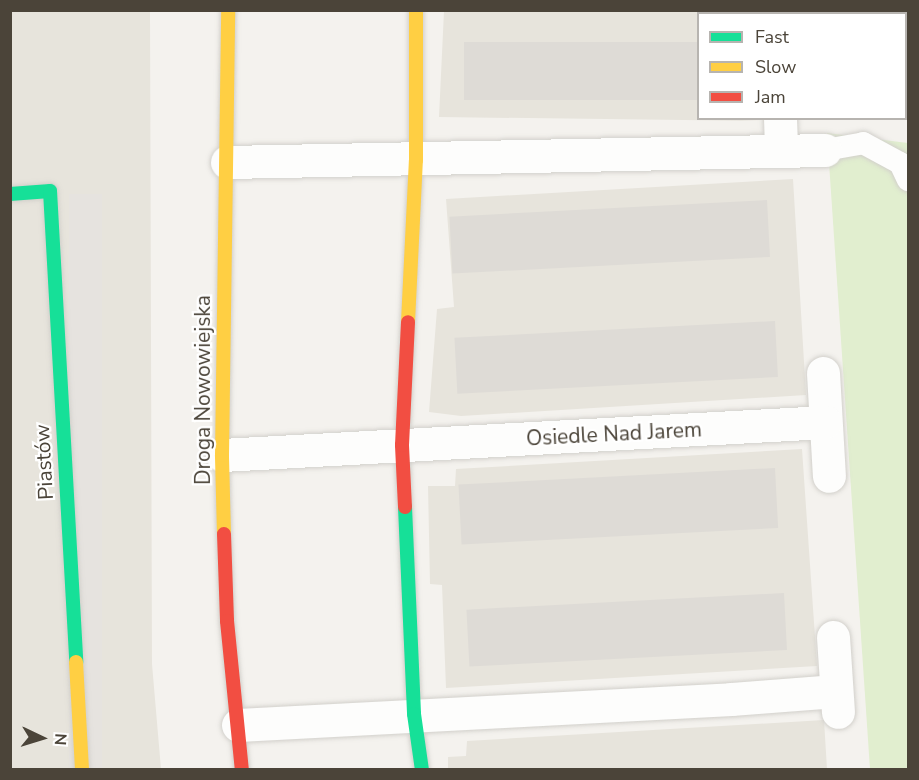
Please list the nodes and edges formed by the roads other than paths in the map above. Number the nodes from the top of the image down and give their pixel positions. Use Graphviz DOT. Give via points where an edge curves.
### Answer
graph roads {
  1 [pos="228,10"];
  2 [pos="416,10"];
  3 [pos="780,120"];
  4 [pos="825,150"];
  5 [pos="781,152"];
  6 [pos="416,160"];
  7 [pos="227,162"];
  8 [pos="909,180"];
  9 [pos="10,194"];
  10 [pos="822,374"];
  11 [pos="825,422"];
  12 [pos="402,445"];
  13 [pos="222,455"];
  14 [pos="829,476"];
  15 [pos="833,637"];
  16 [pos="414,714"];
  17 [pos="238,725"];
  18 [pos="82,770"];
  19 [pos="242,770"];
  20 [pos="422,770"];
  1 -- 7 [label="street, Droga Nowowiejska"];
  2 -- 6 [label="street"];
  3 -- 5 [label="street"];
  4 -- 5 [label="street"];
  4 -- 8 [label="lane" via="863,143 900,163"];
  5 -- 6 [label="street"];
  6 -- 7 [label="street"];
  6 -- 12 [label="street"];
  7 -- 13 [label="street, Droga Nowowiejska"];
  9 -- 18 [label="street, Piastów" via="50,191"];
  10 -- 11 [label="street"];
  11 -- 12 [label="street, Osiedle Nad Jarem"];
  11 -- 14 [label="street"];
  12 -- 13 [label="street, Osiedle Nad Jarem"];
  12 -- 16 [label="street"];
  13 -- 17 [label="street, Droga Nowowiejska" via="228,621"];
  15 -- 16 [label="street" via="837,701 731,699"];
  16 -- 17 [label="street"];
  16 -- 20 [label="street"];
  17 -- 19 [label="street, Droga Nowowiejska"];
}
